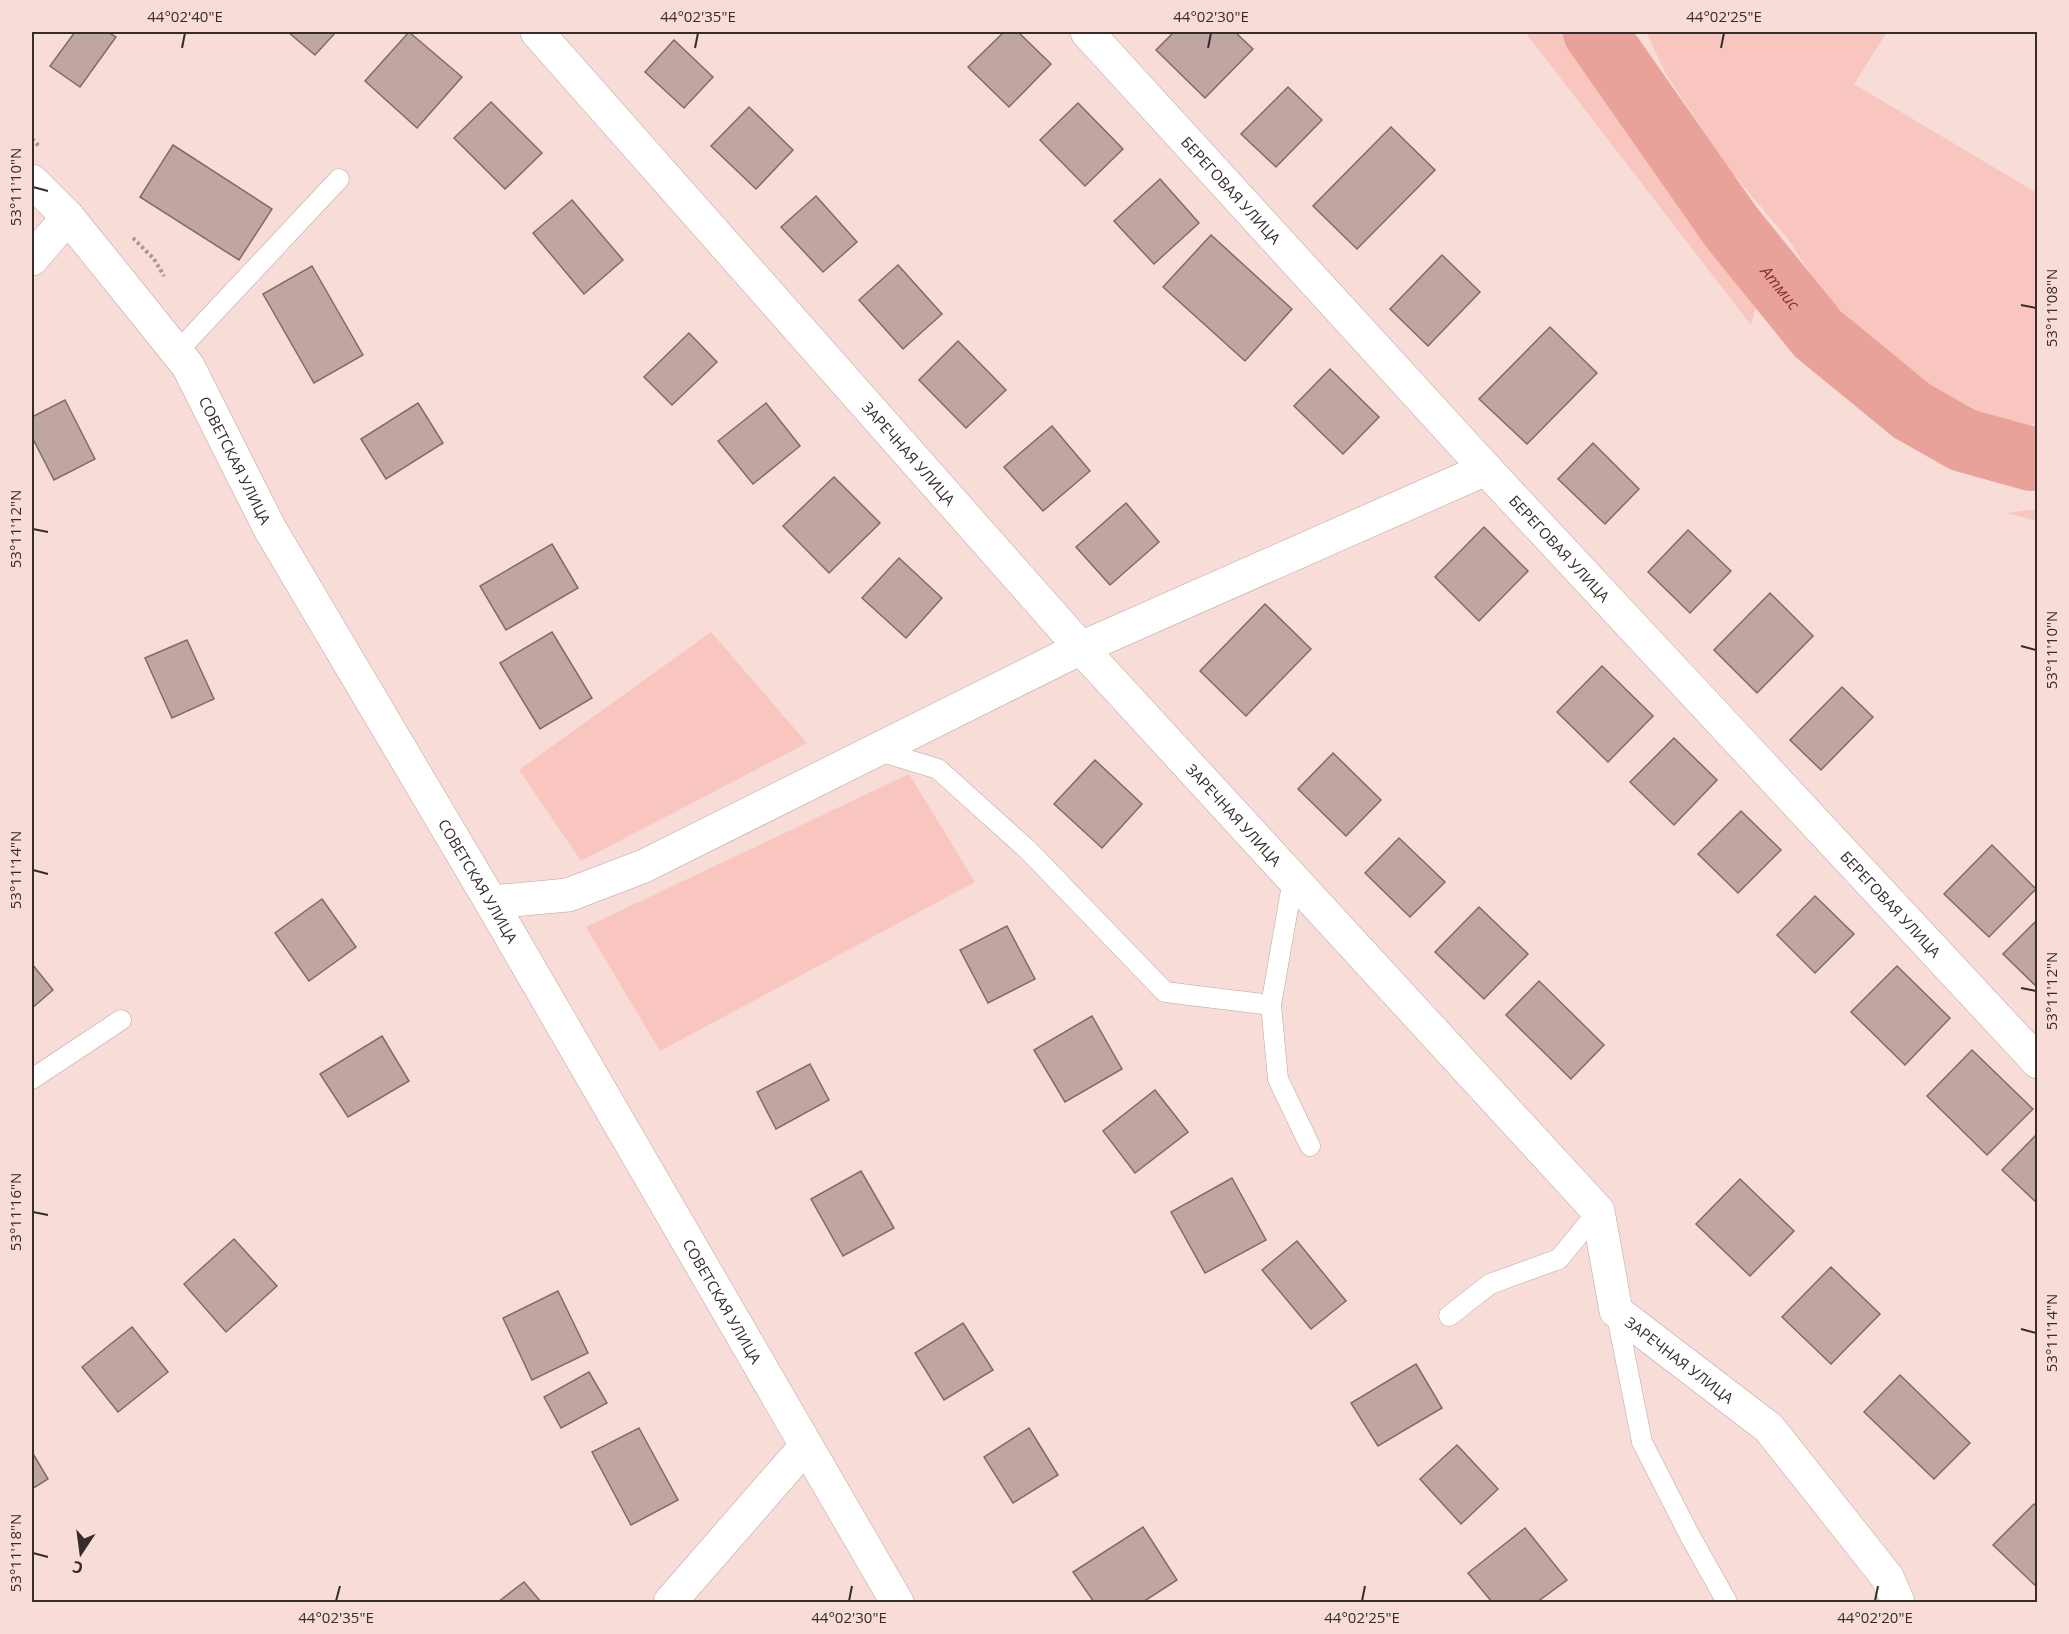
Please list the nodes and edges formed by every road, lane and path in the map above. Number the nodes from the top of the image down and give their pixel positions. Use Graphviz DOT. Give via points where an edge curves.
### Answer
graph roads {
  1 [pos="537,32"];
  2 [pos="1087,32"];
  3 [pos="339,179"];
  4 [pos="32,182"];
  5 [pos="68,217"];
  6 [pos="32,259"];
  7 [pos="177,352"];
  8 [pos="1486,469"];
  9 [pos="1081,648"];
  10 [pos="876,750"];
  11 [pos="1293,879"];
  12 [pos="491,902"];
  13 [pos="1271,1005"];
  14 [pos="121,1020"];
  15 [pos="2037,1062"];
  16 [pos="32,1079"];
  17 [pos="1310,1146"];
  18 [pos="1598,1211"];
  19 [pos="1616,1311"];
  20 [pos="1449,1316"];
  21 [pos="806,1446"];
  22 [pos="670,1602"];
  23 [pos="897,1602"];
  24 [pos="1727,1602"];
  25 [pos="1898,1602"];
  1 -- 9 [label="street, ЗАРЕЧНАЯ УЛИЦА"];
  2 -- 8 [label="street, БЕРЕГОВАЯ УЛИЦА"];
  3 -- 7 [label="lane"];
  4 -- 5 [label="street, СОВЕТСКАЯ УЛИЦА"];
  5 -- 6 [label="street"];
  5 -- 7 [label="street, СОВЕТСКАЯ УЛИЦА"];
  7 -- 12 [label="street, СОВЕТСКАЯ УЛИЦА" via="188,366 270,529"];
  8 -- 9 [label="street"];
  8 -- 15 [label="street, БЕРЕГОВАЯ УЛИЦА"];
  9 -- 10 [label="street"];
  9 -- 11 [label="street, ЗАРЕЧНАЯ УЛИЦА"];
  10 -- 12 [label="street" via="644,866 568,895"];
  10 -- 13 [label="lane" via="938,769 1028,850 1165,992"];
  11 -- 13 [label="lane"];
  11 -- 18 [label="street, ЗАРЕЧНАЯ УЛИЦА"];
  12 -- 21 [label="street, СОВЕТСКАЯ УЛИЦА"];
  13 -- 17 [label="lane" via="1278,1079"];
  14 -- 16 [label="lane"];
  18 -- 19 [label="street, ЗАРЕЧНАЯ УЛИЦА"];
  18 -- 20 [label="lane" via="1559,1259 1490,1284"];
  19 -- 24 [label="lane" via="1642,1442"];
  19 -- 25 [label="street, ЗАРЕЧНАЯ УЛИЦА" via="1769,1428 1887,1577"];
  21 -- 22 [label="street"];
  21 -- 23 [label="street, СОВЕТСКАЯ УЛИЦА"];
}
